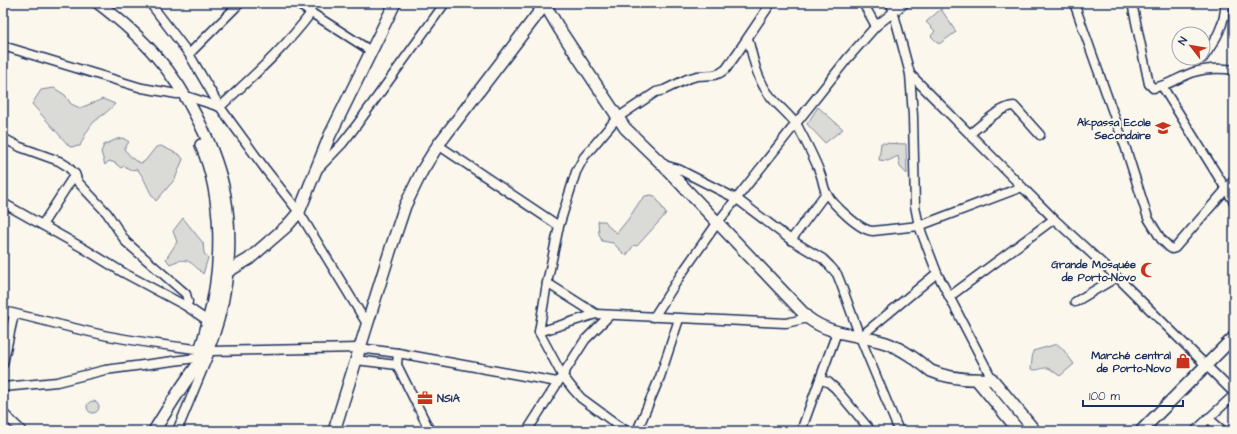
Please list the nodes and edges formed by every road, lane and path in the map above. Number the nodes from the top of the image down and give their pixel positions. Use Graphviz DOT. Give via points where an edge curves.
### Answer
graph roads {
  1 [pos="89,3"];
  2 [pos="98,3"];
  3 [pos="150,3"];
  4 [pos="240,3"];
  5 [pos="296,3"];
  6 [pos="395,3"];
  7 [pos="446,3"];
  8 [pos="545,3"];
  9 [pos="771,3"];
  10 [pos="863,3"];
  11 [pos="891,3"];
  12 [pos="1074,3"];
  13 [pos="1132,3"];
  14 [pos="1225,3"];
  15 [pos="903,4"];
  16 [pos="311,13"];
  17 [pos="894,13"];
  18 [pos="876,26"];
  19 [pos="748,38"];
  20 [pos="3,46"];
  21 [pos="1211,46"];
  22 [pos="371,51"];
  23 [pos="188,54"];
  24 [pos="1198,66"];
  25 [pos="1234,70"];
  26 [pos="1194,72"];
  27 [pos="910,74"];
  28 [pos="1162,86"];
  29 [pos="180,95"];
  30 [pos="220,107"];
  31 [pos="617,118"];
  32 [pos="796,124"];
  33 [pos="970,134"];
  34 [pos="1040,136"];
  35 [pos="3,138"];
  36 [pos="438,145"];
  37 [pos="661,164"];
  38 [pos="316,172"];
  39 [pos="75,174"];
  40 [pos="1234,180"];
  41 [pos="1022,187"];
  42 [pos="1226,189"];
  43 [pos="826,193"];
  44 [pos="737,199"];
  45 [pos="1234,202"];
  46 [pos="3,203"];
  47 [pos="299,212"];
  48 [pos="1054,219"];
  49 [pos="718,222"];
  50 [pos="42,225"];
  51 [pos="560,226"];
  52 [pos="919,226"];
  53 [pos="791,240"];
  54 [pos="227,272"];
  55 [pos="937,273"];
  56 [pos="1117,277"];
  57 [pos="547,282"];
  58 [pos="949,297"];
  59 [pos="1075,302"];
  60 [pos="186,306"];
  61 [pos="3,311"];
  62 [pos="14,314"];
  63 [pos="596,314"];
  64 [pos="610,315"];
  65 [pos="654,317"];
  66 [pos="679,318"];
  67 [pos="808,318"];
  68 [pos="208,321"];
  69 [pos="367,324"];
  70 [pos="539,332"];
  71 [pos="837,332"];
  72 [pos="860,337"];
  73 [pos="1234,337"];
  74 [pos="359,348"];
  75 [pos="203,352"];
  76 [pos="398,352"];
  77 [pos="356,360"];
  78 [pos="3,364"];
  79 [pos="397,365"];
  80 [pos="1207,366"];
  81 [pos="559,379"];
  82 [pos="992,379"];
  83 [pos="820,380"];
  84 [pos="977,380"];
  85 [pos="3,387"];
  86 [pos="1234,394"];
  87 [pos="3,413"];
  88 [pos="1208,418"];
  89 [pos="1234,427"];
  90 [pos="22,431"];
  91 [pos="154,431"];
  92 [pos="177,431"];
  93 [pos="334,431"];
  94 [pos="430,431"];
  95 [pos="527,431"];
  96 [pos="626,431"];
  97 [pos="637,431"];
  98 [pos="801,431"];
  99 [pos="871,431"];
  100 [pos="899,431"];
  101 [pos="1020,431"];
  102 [pos="1036,431"];
  103 [pos="1141,431"];
  104 [pos="1195,431"];
  105 [pos="1223,431"];
  106 [pos="1233,431"];
  1 -- 29 [label="street" via="109,16 153,58"];
  2 -- 29 [label="street" via="136,34 165,66"];
  3 -- 23 [label="street"];
  4 -- 23 [label="street"];
  5 -- 16 [label="street"];
  6 -- 22 [label="street"];
  7 -- 38 [label="street" via="356,126"];
  8 -- 31 [label="street"];
  8 -- 36 [label="street"];
  9 -- 19 [label="street"];
  10 -- 18 [label="street"];
  11 -- 17 [label="street"];
  12 -- 42 [label="street" via="1148,218 1161,239 1172,249 1175,248"];
  13 -- 28 [label="street" via="1149,84 1153,88"];
  14 -- 21 [label="street" via="1222,25"];
  15 -- 17 [label="street"];
  16 -- 22 [label="street"];
  16 -- 30 [label="street" via="284,46"];
  17 -- 18 [label="street"];
  17 -- 27 [label="street"];
  18 -- 32 [label="street"];
  19 -- 31 [label="street" via="726,69 720,73 697,76 656,92"];
  19 -- 32 [label="street" via="760,80 770,96"];
  20 -- 29 [label="street" via="142,88"];
  22 -- 38 [label="street" via="333,129"];
  23 -- 30 [label="street"];
  24 -- 26 [label="street"];
  25 -- 26 [label="street" via="1217,68"];
  26 -- 28 [label="street"];
  27 -- 33 [label="street"];
  27 -- 52 [label="street" via="914,206"];
  28 -- 42 [label="street"];
  29 -- 30 [label="street"];
  29 -- 54 [label="street" via="204,131 220,177 228,217"];
  29 -- 68 [label="street" via="204,152 216,198 219,252"];
  30 -- 47 [label="street"];
  31 -- 37 [label="street"];
  31 -- 51 [label="street" via="577,168"];
  32 -- 43 [label="street" via="814,158"];
  32 -- 44 [label="street"];
  33 -- 34 [label="street" via="988,118 1014,106"];
  33 -- 41 [label="street"];
  35 -- 39 [label="street" via="59,161"];
  36 -- 51 [label="street"];
  36 -- 69 [label="street" via="405,206"];
  37 -- 44 [label="street" via="678,169"];
  37 -- 49 [label="street"];
  38 -- 47 [label="street"];
  39 -- 50 [label="street"];
  39 -- 60 [label="street" via="78,182 107,213 126,242 186,294"];
  40 -- 42 [label="street"];
  41 -- 48 [label="street"];
  41 -- 52 [label="street"];
  42 -- 45 [label="street"];
  43 -- 52 [label="street" via="846,215 868,231"];
  43 -- 53 [label="street"];
  44 -- 49 [label="street"];
  44 -- 53 [label="street"];
  46 -- 50 [label="street"];
  47 -- 54 [label="street" via="249,259"];
  47 -- 69 [label="street"];
  48 -- 56 [label="street"];
  48 -- 58 [label="street"];
  49 -- 65 [label="street"];
  49 -- 67 [label="street"];
  50 -- 60 [label="street"];
  51 -- 57 [label="street"];
  52 -- 55 [label="street"];
  53 -- 72 [label="street" via="823,259 837,274"];
  54 -- 75 [label="street" via="213,337"];
  55 -- 58 [label="street"];
  55 -- 72 [label="street"];
  56 -- 59 [label="street"];
  56 -- 80 [label="street"];
  57 -- 63 [label="street"];
  57 -- 70 [label="street"];
  58 -- 82 [label="street"];
  60 -- 68 [label="street"];
  61 -- 62 [label="street"];
  62 -- 75 [label="street" via="99,334"];
  62 -- 78 [label="street"];
  63 -- 64 [label="street"];
  63 -- 70 [label="street"];
  64 -- 65 [label="street"];
  64 -- 81 [label="street" via="585,340"];
  65 -- 66 [label="street"];
  66 -- 67 [label="street" via="786,323"];
  66 -- 97 [label="street" via="660,377"];
  67 -- 71 [label="street" via="824,328"];
  68 -- 75 [label="street"];
  69 -- 74 [label="street"];
  70 -- 81 [label="street"];
  71 -- 72 [label="street"];
  71 -- 83 [label="street"];
  72 -- 84 [label="street" via="894,346 938,374"];
  72 -- 100 [label="street"];
  73 -- 80 [label="street"];
  74 -- 75 [label="street"];
  74 -- 76 [label="street"];
  74 -- 77 [label="street"];
  75 -- 85 [label="street" via="105,370 57,382"];
  75 -- 91 [label="street"];
  75 -- 92 [label="street"];
  76 -- 79 [label="street"];
  76 -- 81 [label="street"];
  77 -- 79 [label="street"];
  77 -- 93 [label="street"];
  79 -- 94 [label="street"];
  80 -- 86 [label="street"];
  80 -- 103 [label="street"];
  81 -- 95 [label="street"];
  81 -- 96 [label="street"];
  82 -- 84 [label="street"];
  82 -- 102 [label="street"];
  83 -- 98 [label="street"];
  83 -- 99 [label="street" via="835,388"];
  84 -- 101 [label="street"];
  86 -- 88 [label="street"];
  87 -- 90 [label="street"];
  88 -- 104 [label="street"];
  88 -- 105 [label="street"];
  89 -- 106 [label="street"];
}
